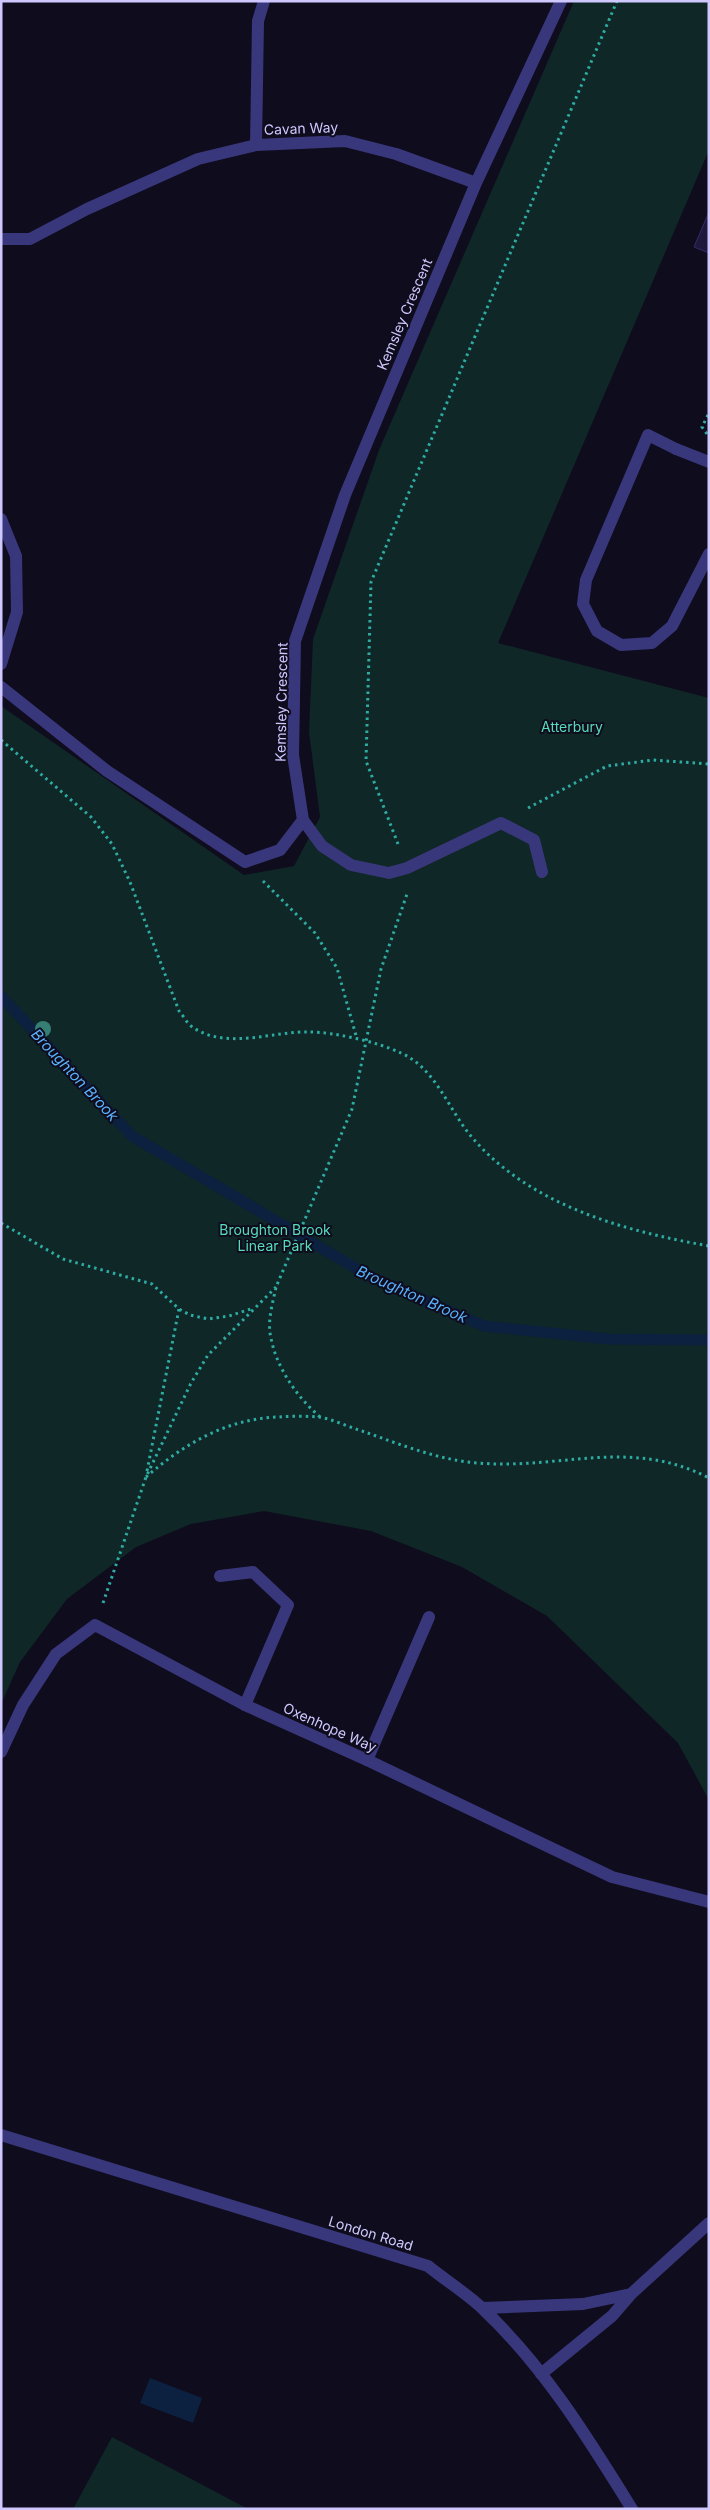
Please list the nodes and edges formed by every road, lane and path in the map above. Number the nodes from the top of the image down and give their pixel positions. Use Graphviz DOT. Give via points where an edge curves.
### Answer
graph roads {
  1 [pos="264,1"];
  2 [pos="561,1"];
  3 [pos="617,1"];
  4 [pos="256,145"];
  5 [pos="476,183"];
  6 [pos="1,239"];
  7 [pos="709,413"];
  8 [pos="709,437"];
  9 [pos="709,462"];
  10 [pos="1,519"];
  11 [pos="709,554"];
  12 [pos="1,664"];
  13 [pos="1,687"];
  14 [pos="1,740"];
  15 [pos="709,764"];
  16 [pos="303,820"];
  17 [pos="501,823"];
  18 [pos="245,862"];
  19 [pos="408,868"];
  20 [pos="542,872"];
  21 [pos="357,1040"];
  22 [pos="366,1041"];
  23 [pos="1,1223"];
  24 [pos="709,1246"];
  25 [pos="276,1287"];
  26 [pos="257,1306"];
  27 [pos="179,1309"];
  28 [pos="320,1417"];
  29 [pos="146,1477"];
  30 [pos="709,1478"];
  31 [pos="220,1576"];
  32 [pos="429,1617"];
  33 [pos="95,1625"];
  34 [pos="245,1705"];
  35 [pos="1,1752"];
  36 [pos="367,1760"];
  37 [pos="709,1902"];
  38 [pos="1,2135"];
  39 [pos="709,2223"];
  40 [pos="631,2294"];
  41 [pos="482,2308"];
  42 [pos="541,2374"];
  43 [pos="632,2509"];
  1 -- 4 [label="street" via="258,21"];
  2 -- 5 [label="street"];
  3 -- 19 [label="path" via="370,582 366,761"];
  4 -- 5 [label="street, Cavan Way" via="345,141 396,154"];
  4 -- 6 [label="street, Cavan Way" via="198,159 87,209 30,239"];
  5 -- 16 [label="street, Kemsley Crescent" via="345,495 295,641 293,755"];
  7 -- 8 [label="path" via="702,427"];
  9 -- 11 [label="street" via="648,435 586,580 584,604 598,631 621,645 652,642 672,626"];
  10 -- 12 [label="street" via="16,556 17,603"];
  13 -- 18 [label="street" via="107,771"];
  14 -- 21 [label="path" via="91,817 112,844 180,1011 190,1026 210,1035 238,1039 309,1032"];
  15 -- 17 [label="path" via="653,760 607,766"];
  16 -- 18 [label="street" via="280,850"];
  16 -- 19 [label="street" via="322,846 351,865 389,873"];
  17 -- 19 [label="street"];
  17 -- 20 [label="street" via="534,840"];
  18 -- 21 [label="path" via="315,933 337,968"];
  19 -- 22 [label="path" via="412,880 381,969"];
  21 -- 22 [label="path"];
  22 -- 24 [label="path" via="402,1053 421,1066 471,1136 500,1165 528,1186 590,1215 669,1239"];
  22 -- 25 [label="path" via="352,1109"];
  23 -- 27 [label="path" via="63,1259 152,1284"];
  25 -- 26 [label="path"];
  25 -- 28 [label="path" via="270,1332 277,1358 302,1401"];
  26 -- 27 [label="path" via="208,1319"];
  26 -- 29 [label="path" via="208,1355"];
  27 -- 29 [label="path"];
  28 -- 29 [label="path" via="277,1417 222,1428 171,1456"];
  28 -- 30 [label="path" via="434,1455 478,1463 520,1464 629,1456 656,1458 686,1466"];
  29 -- 33 [label="path"];
  31 -- 34 [label="street" via="253,1572 288,1605"];
  32 -- 36 [label="street"];
  33 -- 34 [label="street, Oxenhope Way"];
  33 -- 35 [label="street" via="56,1654 22,1704"];
  34 -- 36 [label="street, Oxenhope Way"];
  36 -- 37 [label="street, Oxenhope Way" via="612,1877"];
  38 -- 41 [label="street, London Road" via="428,2266"];
  39 -- 40 [label="street"];
  40 -- 41 [label="street" via="583,2304"];
  40 -- 42 [label="street" via="612,2316"];
  41 -- 42 [label="street, London Road"];
  42 -- 43 [label="street, London Road" via="584,2433"];
}
